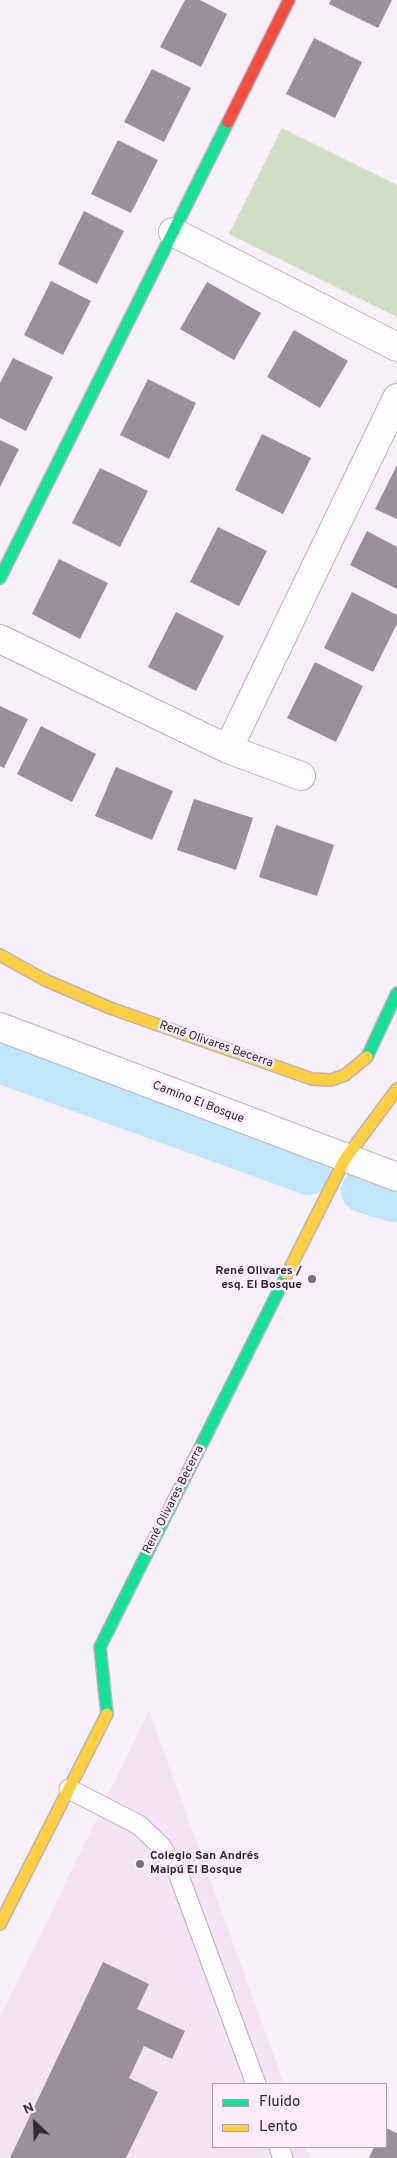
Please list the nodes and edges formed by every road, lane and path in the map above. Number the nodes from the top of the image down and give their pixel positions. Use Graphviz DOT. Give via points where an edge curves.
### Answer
graph roads {
  1 [pos="289,0"];
  2 [pos="173,232"];
  3 [pos="397,347"];
  4 [pos="397,398"];
  5 [pos="0,578"];
  6 [pos="0,639"];
  7 [pos="228,750"];
  8 [pos="301,776"];
  9 [pos="0,955"];
  10 [pos="397,993"];
  11 [pos="0,1028"];
  12 [pos="397,1089"];
  13 [pos="345,1159"];
  14 [pos="397,1176"];
  15 [pos="69,1789"];
  16 [pos="0,1924"];
  17 [pos="256,2083"];
  1 -- 2 [label="street"];
  2 -- 3 [label="street"];
  2 -- 5 [label="street"];
  4 -- 7 [label="street"];
  6 -- 7 [label="street"];
  7 -- 8 [label="street"];
  9 -- 10 [label="street, René Olivares Becerra" via="45,980 110,1008 312,1079 331,1080 346,1075 359,1065 368,1055"];
  11 -- 13 [label="street, Camino El Bosque"];
  12 -- 13 [label="street, René Olivares Becerra"];
  13 -- 14 [label="street, Camino El Bosque"];
  13 -- 15 [label="street, René Olivares Becerra" via="100,1647 108,1712"];
  15 -- 16 [label="street, René Olivares Becerra"];
  15 -- 17 [label="lane" via="140,1825 170,1859"];
}
